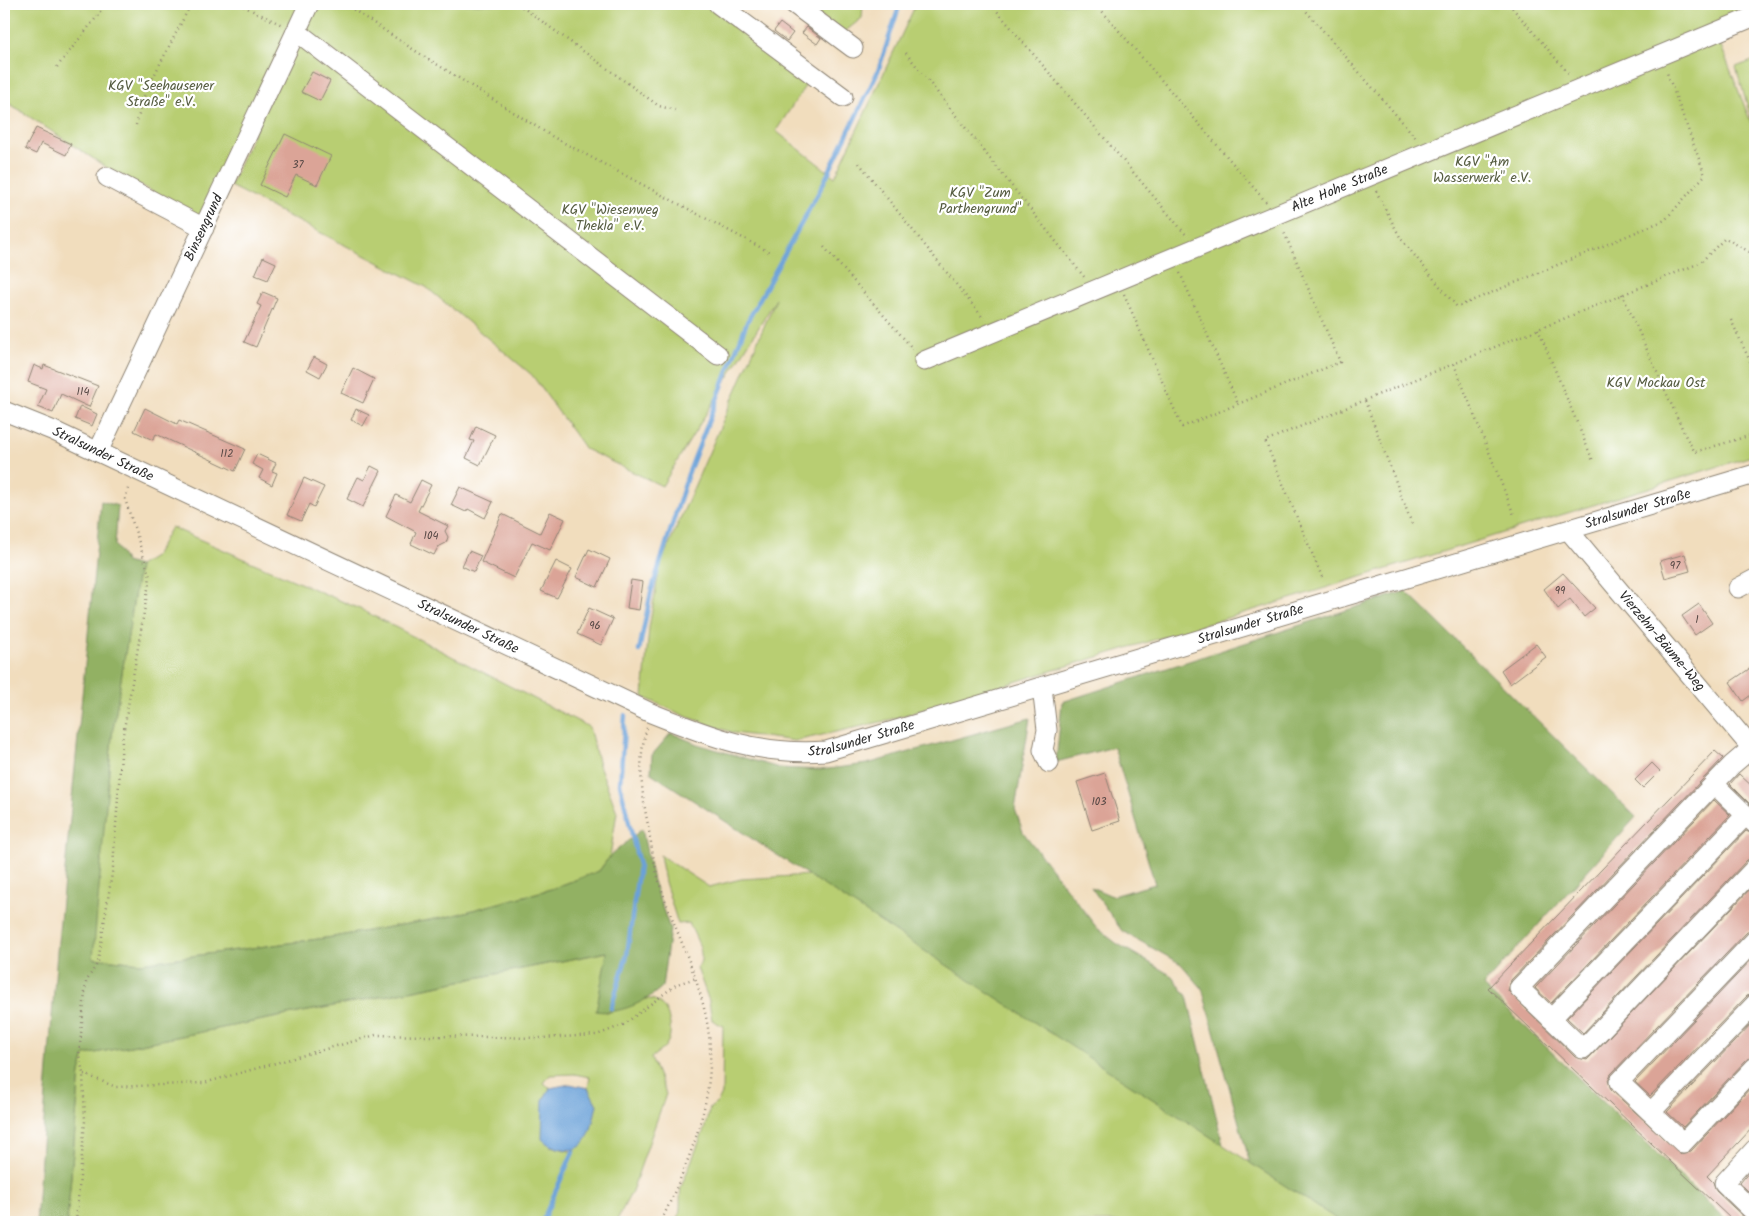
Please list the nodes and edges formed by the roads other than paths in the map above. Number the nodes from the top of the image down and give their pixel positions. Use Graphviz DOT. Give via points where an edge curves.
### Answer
graph roads {
  1 [pos="309,4"];
  2 [pos="718,4"];
  3 [pos="794,4"];
  4 [pos="1755,16"];
  5 [pos="296,31"];
  6 [pos="853,48"];
  7 [pos="843,97"];
  8 [pos="107,177"];
  9 [pos="204,228"];
  10 [pos="718,354"];
  11 [pos="924,361"];
  12 [pos="4,411"];
  13 [pos="98,452"];
  14 [pos="1755,474"];
  15 [pos="1569,531"];
  16 [pos="1755,580"];
  17 [pos="1738,588"];
  18 [pos="1042,687"];
  19 [pos="1754,750"];
  20 [pos="1049,763"];
  21 [pos="1714,784"];
  22 [pos="1750,819"];
  23 [pos="1755,868"];
  24 [pos="1755,940"];
  25 [pos="1755,1004"];
  26 [pos="1551,1019"];
  27 [pos="1755,1067"];
  28 [pos="1651,1112"];
  29 [pos="1755,1149"];
  30 [pos="1755,1213"];
  1 -- 5 [label="street, Binsengrund"];
  2 -- 7 [label="street"];
  3 -- 6 [label="street"];
  4 -- 11 [label="street, Alte Hohe Straße"];
  5 -- 9 [label="street, Binsengrund"];
  5 -- 10 [label="street"];
  8 -- 9 [label="street"];
  9 -- 13 [label="street, Binsengrund"];
  12 -- 13 [label="street, Stralsunder Straße"];
  13 -- 18 [label="street, Stralsunder Straße" via="652,713 705,735 757,749 826,751"];
  14 -- 15 [label="street, Stralsunder Straße"];
  15 -- 18 [label="street, Stralsunder Straße"];
  15 -- 19 [label="street, Vierzehn-Bäume-Weg"];
  16 -- 17 [label="street"];
  18 -- 20 [label="street" via="1047,730 1043,750"];
  19 -- 21 [label="street"];
  21 -- 22 [label="street"];
  21 -- 26 [label="street" via="1519,988"];
  22 -- 26 [label="street"];
  23 -- 26 [label="street" via="1583,1049"];
  24 -- 28 [label="street" via="1619,1082"];
  25 -- 28 [label="street"];
  27 -- 28 [label="street" via="1682,1143"];
  29 -- 30 [label="street" via="1724,1183"];
}
